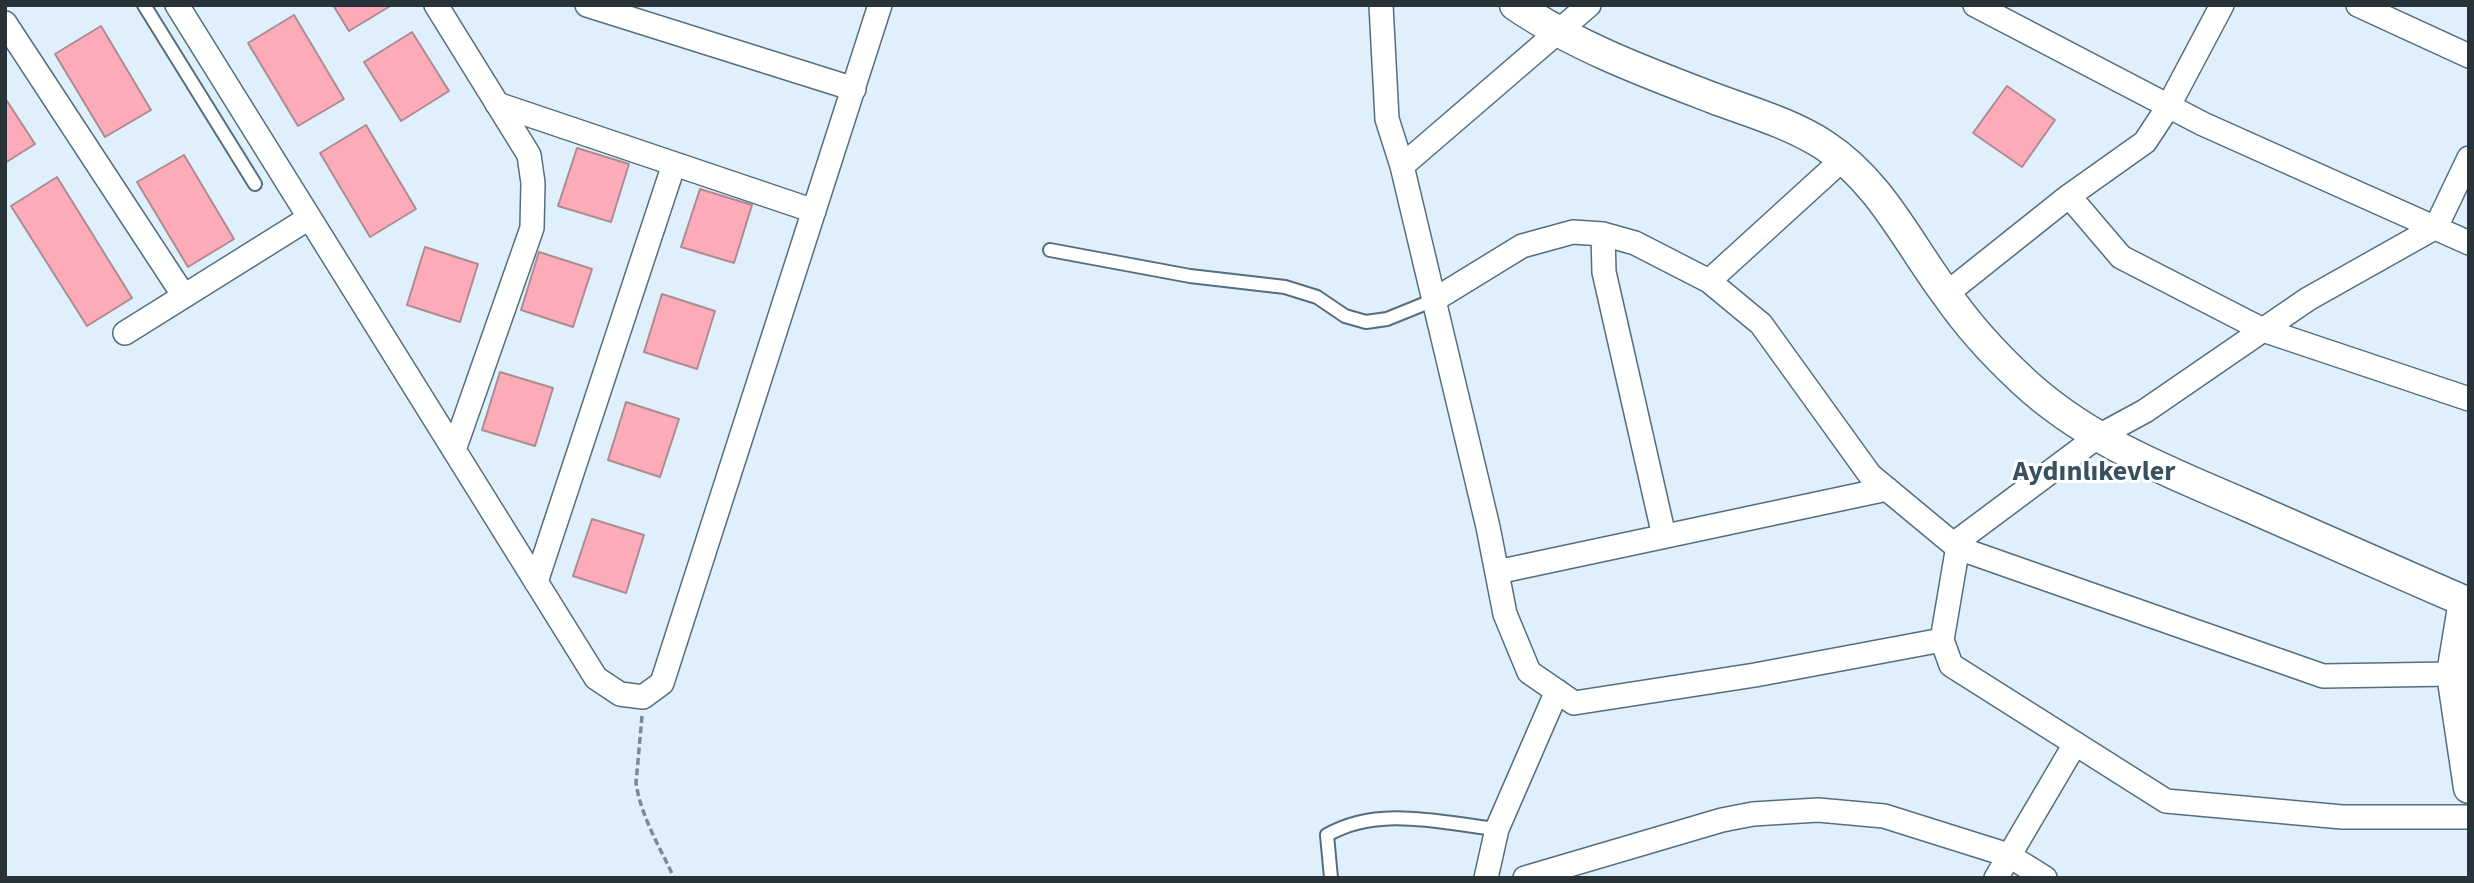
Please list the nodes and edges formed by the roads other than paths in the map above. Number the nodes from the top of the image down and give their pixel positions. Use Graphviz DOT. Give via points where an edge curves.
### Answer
graph roads {
  1 [pos="144,5"];
  2 [pos="177,5"];
  3 [pos="436,5"];
  4 [pos="587,5"];
  5 [pos="880,5"];
  6 [pos="1381,5"];
  7 [pos="1516,5"];
  8 [pos="1589,5"];
  9 [pos="1975,5"];
  10 [pos="2222,5"];
  11 [pos="2358,5"];
  12 [pos="5,23"];
  13 [pos="1557,32"];
  14 [pos="2469,57"];
  15 [pos="853,89"];
  16 [pos="497,104"];
  17 [pos="2168,107"];
  18 [pos="2469,158"];
  19 [pos="1843,159"];
  20 [pos="674,163"];
  21 [pos="1402,166"];
  22 [pos="255,184"];
  23 [pos="2070,196"];
  24 [pos="814,211"];
  25 [pos="309,218"];
  26 [pos="2436,227"];
  27 [pos="1603,234"];
  28 [pos="2469,243"];
  29 [pos="1050,250"];
  30 [pos="1709,281"];
  31 [pos="1946,295"];
  32 [pos="184,296"];
  33 [pos="1434,300"];
  34 [pos="2263,330"];
  35 [pos="125,333"];
  36 [pos="2469,399"];
  37 [pos="2097,438"];
  38 [pos="454,450"];
  39 [pos="1887,489"];
  40 [pos="1664,536"];
  41 [pos="1958,548"];
  42 [pos="1497,572"];
  43 [pos="536,582"];
  44 [pos="2468,603"];
  45 [pos="1942,640"];
  46 [pos="2452,674"];
  47 [pos="1557,691"];
  48 [pos="2076,744"];
  49 [pos="2469,788"];
  50 [pos="2469,817"];
  51 [pos="1497,829"];
  52 [pos="2008,855"];
  53 [pos="1331,878"];
  54 [pos="1486,878"];
  55 [pos="1525,878"];
  56 [pos="1996,878"];
  57 [pos="2045,878"];
  1 -- 22 [label="lane"];
  2 -- 25 [label="street"];
  3 -- 16 [label="street"];
  4 -- 15 [label="street"];
  5 -- 15 [label="street"];
  6 -- 21 [label="street" via="1387,119"];
  7 -- 13 [label="street"];
  8 -- 13 [label="street"];
  9 -- 17 [label="street"];
  10 -- 17 [label="street"];
  11 -- 14 [label="street"];
  12 -- 32 [label="street"];
  13 -- 19 [label="street" via="1802,132"];
  13 -- 21 [label="street"];
  15 -- 24 [label="street"];
  16 -- 20 [label="street"];
  16 -- 38 [label="street" via="530,155 533,228"];
  17 -- 23 [label="street" via="2146,142"];
  17 -- 26 [label="street"];
  18 -- 26 [label="street"];
  19 -- 30 [label="street"];
  19 -- 31 [label="street" via="1887,207"];
  20 -- 24 [label="street"];
  20 -- 43 [label="street"];
  21 -- 33 [label="street"];
  23 -- 31 [label="street"];
  23 -- 34 [label="street" via="2121,257"];
  24 -- 43 [label="street" via="662,683 643,697 620,695 596,678"];
  25 -- 32 [label="street"];
  25 -- 38 [label="street"];
  26 -- 28 [label="street"];
  26 -- 34 [label="street" via="2308,299"];
  27 -- 30 [label="street" via="1635,243"];
  27 -- 33 [label="street" via="1573,232 1522,246"];
  27 -- 40 [label="street" via="1604,272"];
  29 -- 33 [label="lane" via="1190,276 1286,287 1366,322 1387,319"];
  30 -- 39 [label="street" via="1761,324 1870,475"];
  31 -- 37 [label="street" via="2025,383"];
  32 -- 35 [label="street"];
  33 -- 42 [label="street"];
  34 -- 36 [label="street"];
  34 -- 37 [label="street" via="2145,411"];
  37 -- 41 [label="street" via="1959,540"];
  37 -- 44 [label="street"];
  38 -- 43 [label="street"];
  39 -- 40 [label="street"];
  39 -- 41 [label="street"];
  40 -- 42 [label="street"];
  41 -- 45 [label="street"];
  41 -- 46 [label="street" via="2323,676"];
  42 -- 47 [label="street" via="1505,614 1529,671"];
  44 -- 46 [label="street"];
  45 -- 47 [label="street" via="1574,703"];
  45 -- 48 [label="street" via="1951,665"];
  46 -- 49 [label="street"];
  47 -- 51 [label="street"];
  48 -- 50 [label="street" via="2166,801 2342,817"];
  48 -- 52 [label="street"];
  51 -- 53 [label="lane" via="1387,817 1360,821 1327,835"];
  51 -- 54 [label="street"];
  52 -- 55 [label="street" via="1884,816 1784,811 1701,825"];
  52 -- 56 [label="street"];
  52 -- 57 [label="street"];
}
